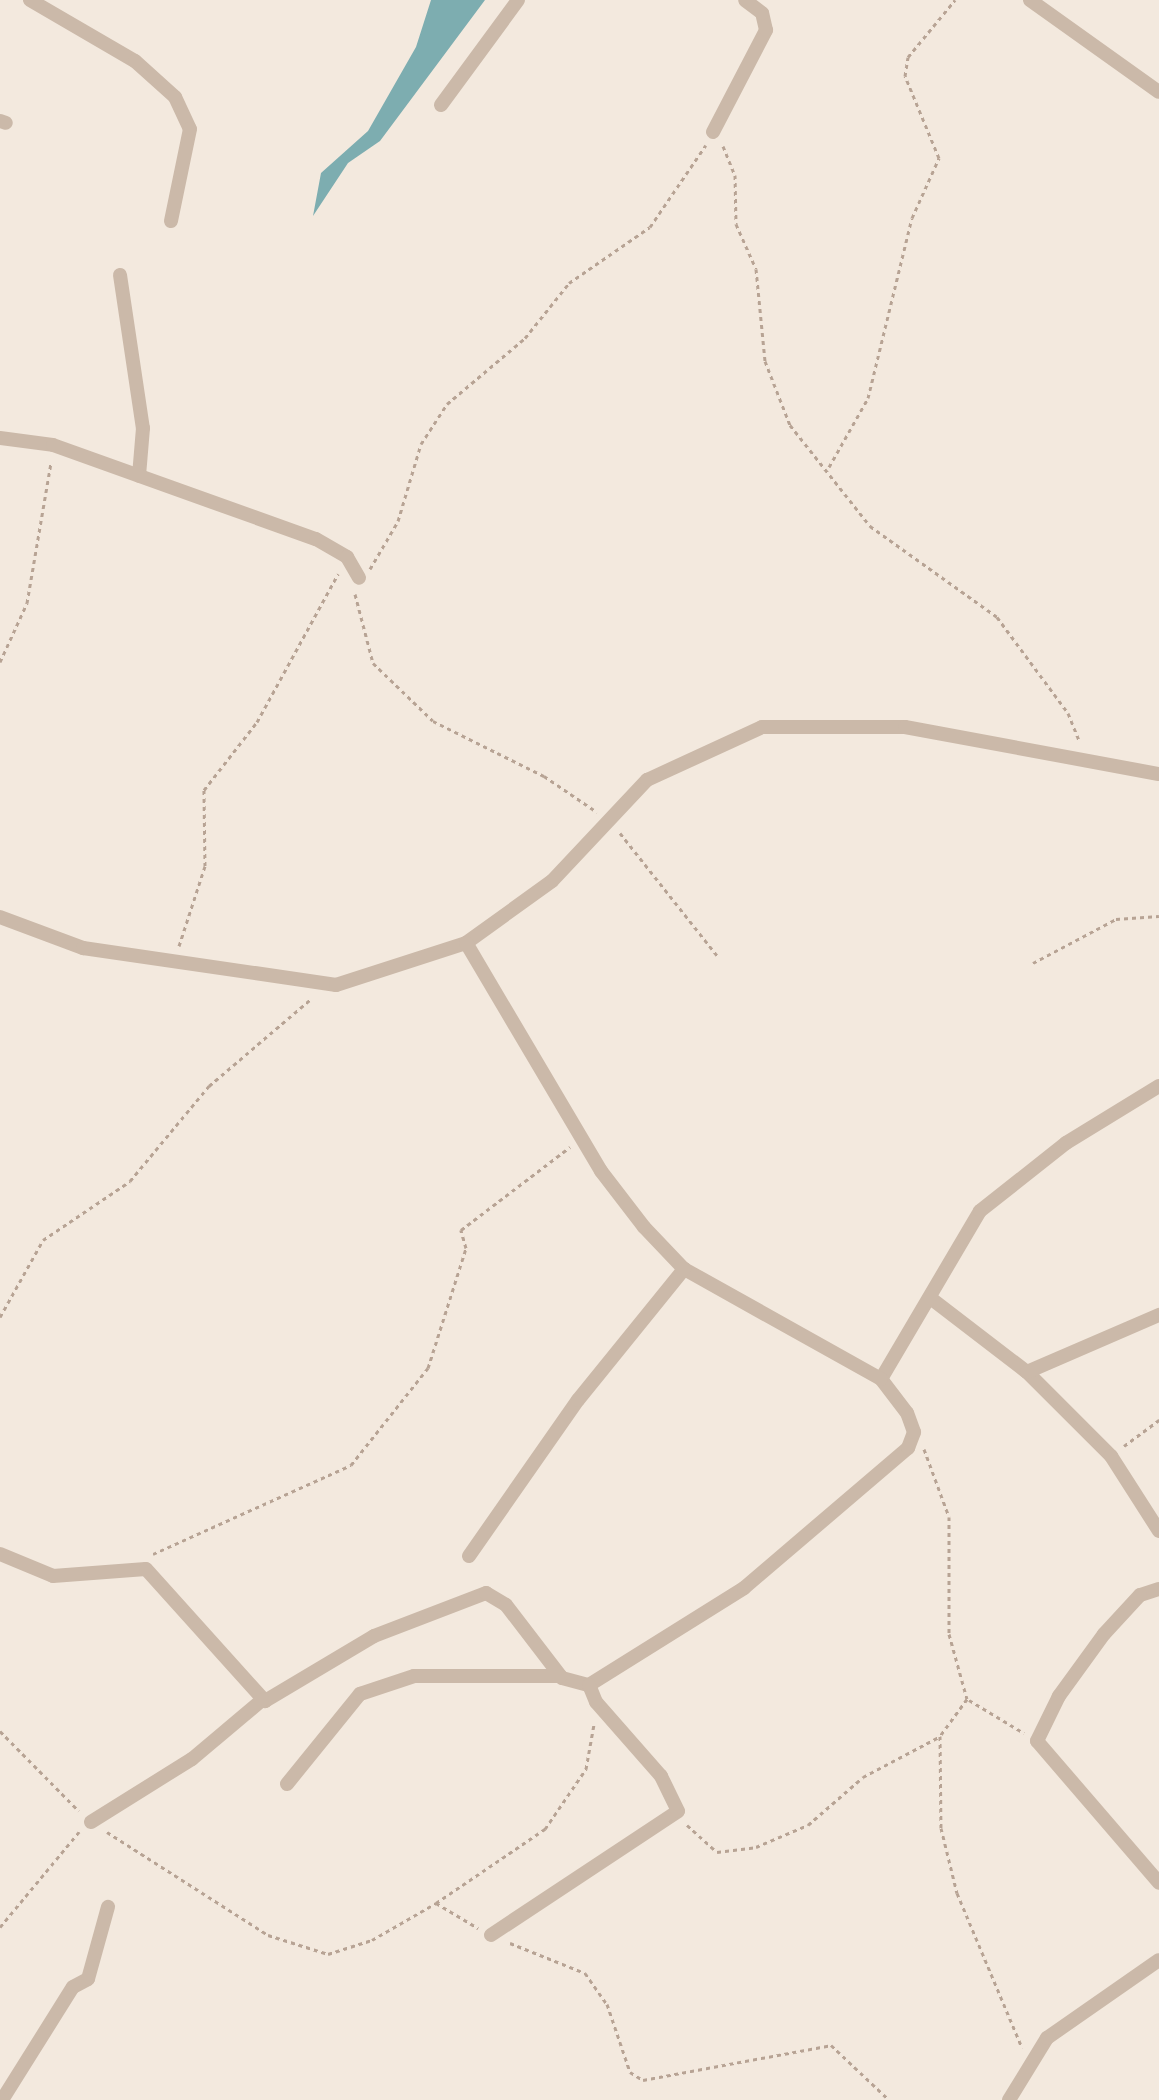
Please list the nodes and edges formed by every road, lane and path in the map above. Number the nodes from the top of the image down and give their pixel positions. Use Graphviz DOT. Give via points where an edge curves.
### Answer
graph roads {
  1 [pos="30,0"];
  2 [pos="518,0"];
  3 [pos="745,0"];
  4 [pos="955,0"];
  5 [pos="1030,0"];
  6 [pos="1159,92"];
  7 [pos="441,105"];
  8 [pos="713,132"];
  9 [pos="171,221"];
  10 [pos="120,275"];
  11 [pos="0,438"];
  12 [pos="53,445"];
  13 [pos="829,467"];
  14 [pos="139,476"];
  15 [pos="347,557"];
  16 [pos="359,578"];
  17 [pos="0,662"];
  18 [pos="1086,757"];
  19 [pos="1159,774"];
  20 [pos="608,820"];
  21 [pos="1159,916"];
  22 [pos="0,917"];
  23 [pos="466,943"];
  24 [pos="719,958"];
  25 [pos="1033,963"];
  26 [pos="171,964"];
  27 [pos="336,985"];
  28 [pos="1159,1086"];
  29 [pos="582,1138"];
  30 [pos="684,1269"];
  31 [pos="933,1300"];
  32 [pos="1159,1315"];
  33 [pos="0,1317"];
  34 [pos="1027,1372"];
  35 [pos="881,1379"];
  36 [pos="1159,1420"];
  37 [pos="914,1432"];
  38 [pos="1111,1456"];
  39 [pos="1159,1531"];
  40 [pos="0,1554"];
  41 [pos="469,1556"];
  42 [pos="138,1566"];
  43 [pos="1159,1589"];
  44 [pos="560,1676"];
  45 [pos="589,1685"];
  46 [pos="967,1699"];
  47 [pos="262,1700"];
  48 [pos="596,1702"];
  49 [pos="0,1731"];
  50 [pos="940,1736"];
  51 [pos="1037,1741"];
  52 [pos="287,1784"];
  53 [pos="677,1813"];
  54 [pos="91,1822"];
  55 [pos="1159,1883"];
  56 [pos="436,1903"];
  57 [pos="108,1907"];
  58 [pos="0,1927"];
  59 [pos="491,1935"];
  60 [pos="1159,1960"];
  61 [pos="1026,2063"];
  62 [pos="887,2098"];
  63 [pos="2,2100"];
  64 [pos="1009,2100"];
  1 -- 9 [label="street" via="135,61 175,97 190,129"];
  2 -- 7 [label="street"];
  3 -- 8 [label="street" via="762,13 766,30"];
  4 -- 13 [label="path" via="908,57 905,76 939,158 912,218 868,398"];
  5 -- 6 [label="street"];
  8 -- 13 [label="path" via="735,175 736,224 756,269 775,397"];
  8 -- 16 [label="path" via="650,227 569,283 525,338 447,404 421,444 384,551"];
  10 -- 14 [label="street" via="143,428"];
  11 -- 12 [label="street"];
  12 -- 14 [label="street"];
  12 -- 17 [label="path" via="27,603"];
  13 -- 18 [label="path" via="870,526 997,617 1068,713"];
  14 -- 15 [label="street" via="316,539"];
  15 -- 16 [label="street"];
  15 -- 26 [label="path" via="257,722 204,790 205,866"];
  16 -- 20 [label="path" via="354,589 370,655 386,678 444,728 544,776"];
  18 -- 19 [label="street"];
  18 -- 20 [label="street" via="905,727 762,727 647,780"];
  20 -- 23 [label="street" via="552,881"];
  20 -- 24 [label="path"];
  21 -- 25 [label="path" via="1116,919"];
  22 -- 26 [label="street" via="83,948"];
  23 -- 27 [label="street"];
  23 -- 29 [label="street"];
  26 -- 27 [label="street"];
  27 -- 33 [label="path" via="301,1004 229,1067 130,1181 43,1240"];
  28 -- 31 [label="street" via="1066,1143 980,1211"];
  29 -- 30 [label="street"];
  29 -- 42 [label="path" via="461,1230 466,1248 428,1368 351,1465 168,1543"];
  30 -- 35 [label="street"];
  30 -- 41 [label="street" via="578,1400"];
  31 -- 34 [label="street"];
  31 -- 35 [label="street"];
  32 -- 34 [label="street"];
  34 -- 38 [label="street"];
  35 -- 37 [label="street"];
  36 -- 38 [label="path"];
  37 -- 45 [label="street" via="897,1463 744,1588"];
  37 -- 46 [label="path" via="941,1484 949,1517 949,1634"];
  38 -- 39 [label="street"];
  40 -- 42 [label="street" via="53,1576"];
  42 -- 47 [label="street"];
  43 -- 51 [label="street" via="1140,1595 1104,1634"];
  44 -- 45 [label="street"];
  44 -- 47 [label="street" via="506,1605 486,1593 374,1636 276,1699"];
  44 -- 52 [label="street" via="424,1676 362,1693"];
  45 -- 48 [label="street"];
  46 -- 50 [label="path"];
  46 -- 51 [label="path"];
  47 -- 54 [label="street" via="192,1759"];
  48 -- 53 [label="street" via="661,1776"];
  48 -- 56 [label="path" via="586,1769 545,1829"];
  49 -- 54 [label="path"];
  50 -- 53 [label="path" via="863,1777 808,1825 756,1847 717,1852"];
  50 -- 61 [label="path" via="949,1866"];
  51 -- 55 [label="street"];
  53 -- 59 [label="street"];
  54 -- 56 [label="path" via="297,1947 328,1954 372,1940"];
  54 -- 58 [label="path"];
  56 -- 59 [label="path"];
  57 -- 63 [label="street" via="88,1979 73,1987"];
  59 -- 62 [label="path" via="585,1973 607,2004 630,2072 643,2080 831,2045"];
  60 -- 61 [label="street" via="1047,2038"];
  61 -- 64 [label="street"];
}
